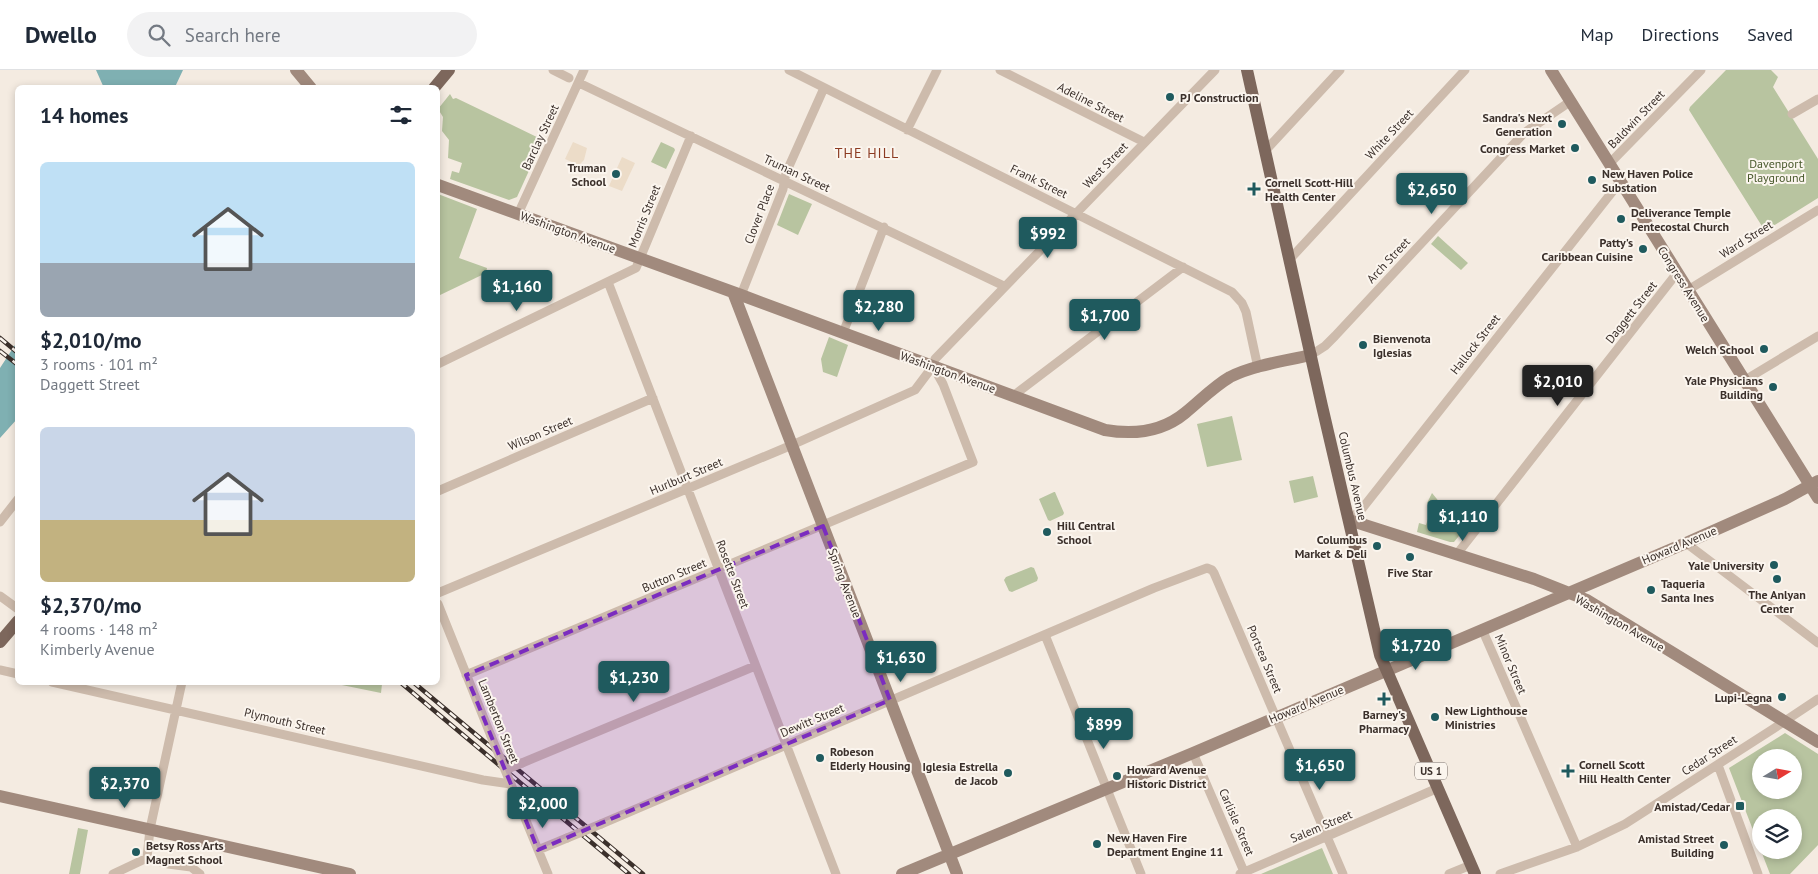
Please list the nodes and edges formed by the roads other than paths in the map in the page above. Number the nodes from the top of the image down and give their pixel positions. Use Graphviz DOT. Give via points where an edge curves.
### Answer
graph roads {
  1 [pos="296,70"];
  2 [pos="449,70"];
  3 [pos="553,70"];
  4 [pos="584,70"];
  5 [pos="789,70"];
  6 [pos="938,70"];
  7 [pos="1000,70"];
  8 [pos="1215,70"];
  9 [pos="1247,70"];
  10 [pos="1340,70"];
  11 [pos="1465,70"];
  12 [pos="1551,70"];
  13 [pos="1701,70"];
  14 [pos="569,78"];
  15 [pos="579,83"];
  16 [pos="308,85"];
  17 [pos="436,85"];
  18 [pos="824,88"];
  19 [pos="1818,99"];
  20 [pos="1571,102"];
  21 [pos="1792,114"];
  22 [pos="907,130"];
  23 [pos="691,136"];
  24 [pos="1144,142"];
  25 [pos="1265,151"];
  26 [pos="1609,164"];
  27 [pos="785,182"];
  28 [pos="1620,182"];
  29 [pos="440,186"];
  30 [pos="1818,210"];
  31 [pos="518,214"];
  32 [pos="1076,214"];
  33 [pos="884,227"];
  34 [pos="640,259"];
  35 [pos="1290,259"];
  36 [pos="1183,267"];
  37 [pos="1677,273"];
  38 [pos="608,282"];
  39 [pos="1004,286"];
  40 [pos="1688,290"];
  41 [pos="737,294"];
  42 [pos="843,333"];
  43 [pos="1818,336"];
  44 [pos="1311,355"];
  45 [pos="440,363"];
  46 [pos="933,366"];
  47 [pos="1258,368"];
  48 [pos="1745,380"];
  49 [pos="1013,396"];
  50 [pos="653,398"];
  51 [pos="792,445"];
  52 [pos="1814,484"];
  53 [pos="440,490"];
  54 [pos="687,490"];
  55 [pos="1818,498"];
  56 [pos="15,503"];
  57 [pos="1349,520"];
  58 [pos="0,522"];
  59 [pos="823,526"];
  60 [pos="1686,543"];
  61 [pos="1457,554"];
  62 [pos="1207,568"];
  63 [pos="718,570"];
  64 [pos="440,592"];
  65 [pos="1568,593"];
  66 [pos="0,596"];
  67 [pos="15,607"];
  68 [pos="440,609"];
  69 [pos="15,624"];
  70 [pos="1482,628"];
  71 [pos="1045,635"];
  72 [pos="0,642"];
  73 [pos="1818,643"];
  74 [pos="755,666"];
  75 [pos="1386,669"];
  76 [pos="0,670"];
  77 [pos="15,673"];
  78 [pos="466,675"];
  79 [pos="66,685"];
  80 [pos="181,685"];
  81 [pos="1818,698"];
  82 [pos="890,700"];
  83 [pos="176,709"];
  84 [pos="1276,717"];
  85 [pos="1784,721"];
  86 [pos="1818,742"];
  87 [pos="786,744"];
  88 [pos="1193,753"];
  89 [pos="1718,765"];
  90 [pos="505,770"];
  91 [pos="508,784"];
  92 [pos="1107,788"];
  93 [pos="1438,788"];
  94 [pos="0,796"];
  95 [pos="150,829"];
  96 [pos="1326,836"];
  97 [pos="1577,847"];
  98 [pos="538,850"];
  99 [pos="949,854"];
  100 [pos="147,858"];
  101 [pos="1473,869"];
  102 [pos="1243,873"];
  103 [pos="113,874"];
  104 [pos="200,874"];
  105 [pos="350,874"];
  106 [pos="548,874"];
  107 [pos="836,874"];
  108 [pos="902,874"];
  109 [pos="957,874"];
  110 [pos="1142,874"];
  111 [pos="1342,874"];
  112 [pos="1449,874"];
  113 [pos="1500,874"];
  114 [pos="1758,874"];
  1 -- 16 [label="main road"];
  2 -- 17 [label="main road"];
  3 -- 14 [label="street"];
  4 -- 15 [label="street, Barclay Street"];
  5 -- 18 [label="street, Frank Street"];
  6 -- 22 [label="street"];
  7 -- 24 [label="street, Adeline Street"];
  8 -- 24 [label="street, West Street"];
  9 -- 25 [label="main road, Columbus Avenue / US 1"];
  10 -- 25 [label="street"];
  11 -- 35 [label="street, White Street"];
  12 -- 20 [label="main road, Congress Avenue"];
  13 -- 26 [label="street, Baldwin Street"];
  15 -- 23 [label="street, Truman Street"];
  15 -- 31 [label="street, Barclay Street"];
  18 -- 22 [label="street, Frank Street"];
  18 -- 27 [label="street, Clover Place" via="786,173"];
  19 -- 21 [label="street"];
  20 -- 26 [label="main road, Congress Avenue"];
  20 -- 44 [label="street, Arch Street" via="1524,133 1335,336"];
  22 -- 32 [label="street, Frank Street"];
  23 -- 27 [label="street, Truman Street"];
  23 -- 34 [label="street, Morris Street"];
  24 -- 32 [label="street, West Street"];
  25 -- 35 [label="main road, Columbus Avenue / US 1"];
  26 -- 28 [label="main road, Congress Avenue"];
  27 -- 33 [label="street, Truman Street"];
  27 -- 41 [label="street, Clover Place"];
  28 -- 37 [label="main road, Congress Avenue"];
  28 -- 57 [label="street, Hallock Street" via="1361,510"];
  29 -- 31 [label="main road, Washington Avenue"];
  30 -- 40 [label="street, Ward Street"];
  31 -- 34 [label="main road, Washington Avenue"];
  32 -- 36 [label="street, Frank Street"];
  32 -- 39 [label="street, West Street"];
  33 -- 39 [label="street, Truman Street"];
  33 -- 42 [label="street"];
  34 -- 38 [label="street, Morris Street" via="636,268"];
  34 -- 41 [label="main road, Washington Avenue"];
  35 -- 44 [label="main road, Columbus Avenue / US 1"];
  36 -- 47 [label="street, Frank Street" via="1232,292 1242,303"];
  36 -- 49 [label="street"];
  37 -- 40 [label="main road, Congress Avenue"];
  37 -- 61 [label="street, Daggett Street"];
  38 -- 45 [label="street, Morris Street"];
  38 -- 50 [label="street, Rosette Street"];
  39 -- 46 [label="street, West Street" via="934,359"];
  40 -- 48 [label="main road, Congress Avenue"];
  41 -- 42 [label="main road, Washington Avenue"];
  41 -- 51 [label="main road, Spring Avenue"];
  42 -- 46 [label="main road, Washington Avenue"];
  43 -- 48 [label="street"];
  44 -- 47 [label="main road, Washington Avenue"];
  44 -- 57 [label="main road, Columbus Avenue / US 1"];
  46 -- 49 [label="main road, Washington Avenue"];
  46 -- 51 [label="street, Hurlburt Street" via="915,390"];
  46 -- 59 [label="street, Button Street" via="973,462"];
  47 -- 49 [label="main road, Washington Avenue" via="1232,376 1173,421 1142,432 1105,430"];
  48 -- 52 [label="main road, Congress Avenue"];
  50 -- 53 [label="street, Wilson Street"];
  50 -- 54 [label="street, Rosette Street"];
  51 -- 54 [label="street, Hurlburt Street"];
  51 -- 59 [label="main road, Spring Avenue"];
  52 -- 55 [label="main road, Congress Avenue"];
  52 -- 60 [label="main road, Howard Avenue"];
  54 -- 63 [label="street, Rosette Street"];
  54 -- 64 [label="street, Hurlburt Street"];
  56 -- 58 [label="street"];
  57 -- 61 [label="main road, Washington Avenue"];
  57 -- 75 [label="main road, Columbus Avenue / US 1"];
  59 -- 63 [label="street, Button Street"];
  59 -- 82 [label="main road, Spring Avenue"];
  60 -- 65 [label="main road, Howard Avenue"];
  60 -- 73 [label="street"];
  61 -- 65 [label="main road, Washington Avenue"];
  62 -- 71 [label="street, Dewitt Street"];
  62 -- 84 [label="street, Portsea Street" via="1214,573"];
  63 -- 74 [label="street, Rosette Street"];
  63 -- 78 [label="street, Button Street"];
  65 -- 70 [label="main road, Howard Avenue"];
  65 -- 85 [label="main road, Washington Avenue" via="1587,600"];
  66 -- 67 [label="street"];
  68 -- 78 [label="street, Lamberton Street"];
  69 -- 72 [label="main road"];
  70 -- 75 [label="main road, Howard Avenue"];
  70 -- 97 [label="street, Minor Street"];
  71 -- 82 [label="street, Dewitt Street"];
  71 -- 92 [label="street"];
  74 -- 87 [label="street, Rosette Street"];
  74 -- 90 [label="street, bridge"];
  75 -- 84 [label="main road, Howard Avenue"];
  75 -- 93 [label="main road, Columbus Avenue / US 1"];
  76 -- 77 [label="street"];
  78 -- 90 [label="street, Lamberton Street, bridge"];
  79 -- 83 [label="street, Plymouth Street"];
  80 -- 83 [label="street"];
  81 -- 85 [label="street, Cedar Street"];
  82 -- 87 [label="street, Dewitt Street"];
  82 -- 99 [label="main road, Spring Avenue"];
  83 -- 91 [label="street, Plymouth Street"];
  83 -- 95 [label="street"];
  84 -- 88 [label="main road, Howard Avenue"];
  84 -- 96 [label="street, Portsea Street"];
  85 -- 86 [label="main road, Washington Avenue"];
  85 -- 89 [label="street, Cedar Street"];
  87 -- 98 [label="street, Dewitt Street, bridge"];
  87 -- 107 [label="street, Rosette Street"];
  88 -- 92 [label="main road, Howard Avenue"];
  88 -- 102 [label="street, Carlisle Street"];
  89 -- 97 [label="street, Cedar Street" via="1625,824"];
  89 -- 114 [label="street"];
  90 -- 91 [label="street, Lamberton Street, bridge"];
  91 -- 98 [label="street, Lamberton Street, bridge"];
  92 -- 99 [label="main road, Howard Avenue"];
  92 -- 110 [label="street"];
  93 -- 96 [label="street, Salem Street"];
  93 -- 101 [label="main road, Columbus Avenue / US 1"];
  94 -- 95 [label="main road"];
  95 -- 100 [label="street"];
  95 -- 105 [label="main road"];
  96 -- 102 [label="street, Salem Street"];
  96 -- 111 [label="street, Portsea Street"];
  97 -- 113 [label="street, Cedar Street"];
  98 -- 106 [label="street, Lamberton Street"];
  99 -- 108 [label="main road, Howard Avenue"];
  99 -- 109 [label="main road, Spring Avenue"];
  100 -- 103 [label="street"];
  100 -- 104 [label="street" via="191,867"];
  101 -- 112 [label="street"];
}
